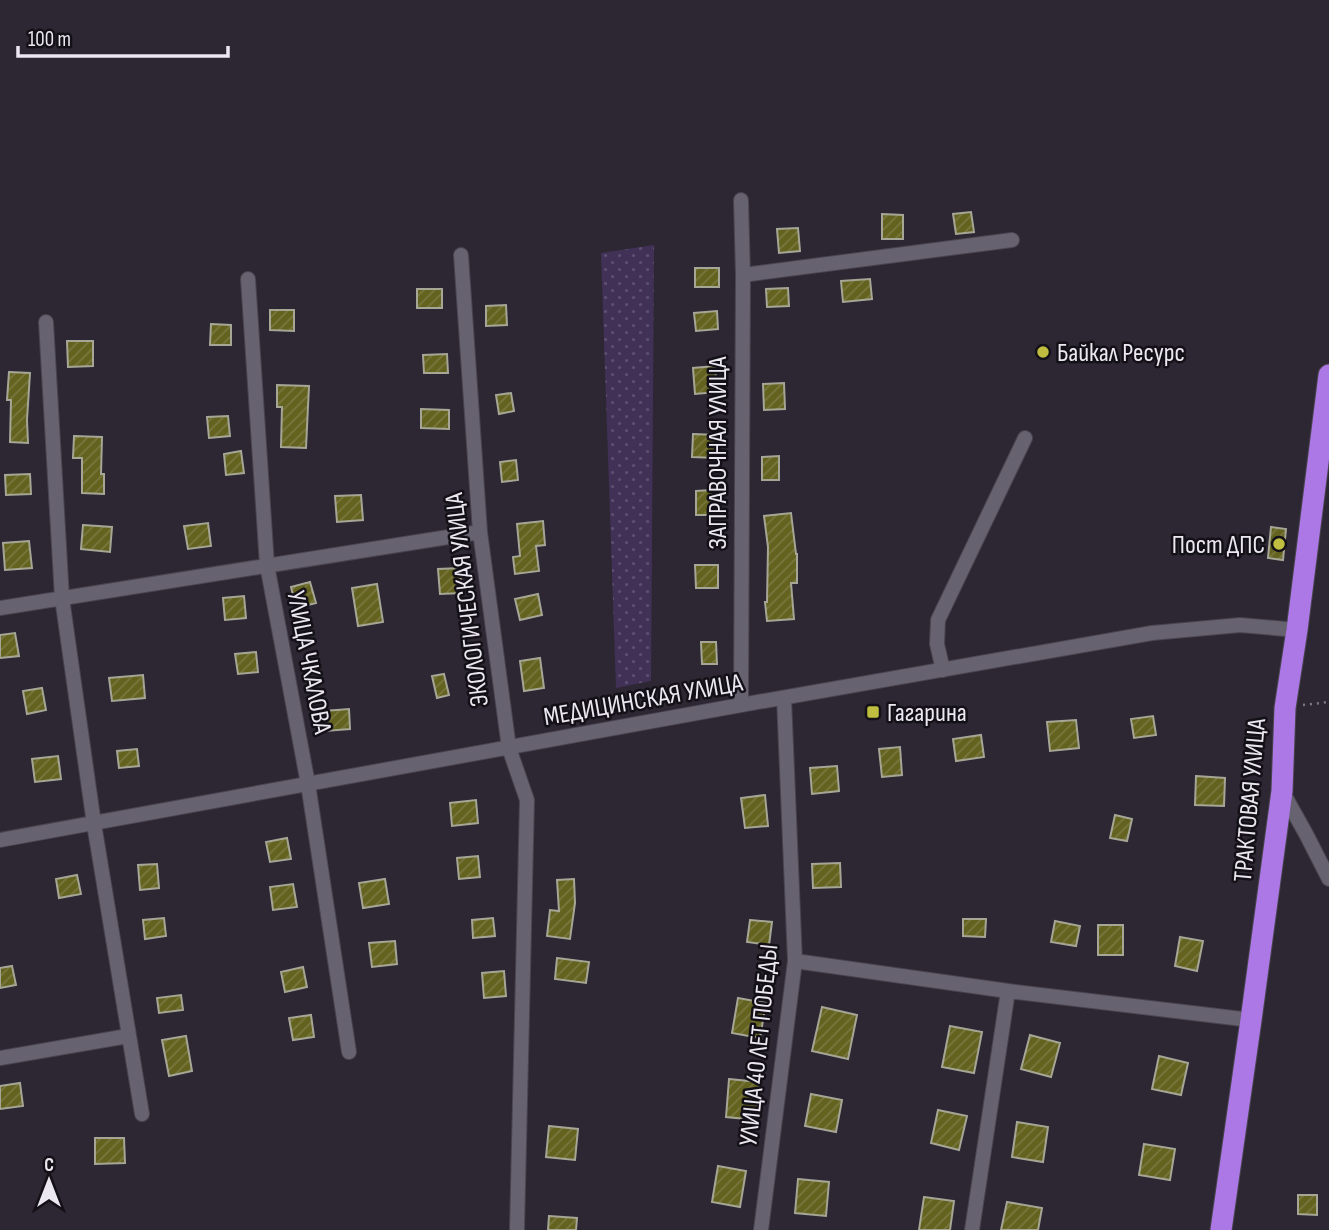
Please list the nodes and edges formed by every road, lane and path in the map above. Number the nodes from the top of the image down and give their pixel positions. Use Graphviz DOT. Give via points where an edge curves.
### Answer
graph roads {
  1 [pos="741,200"];
  2 [pos="1012,240"];
  3 [pos="461,256"];
  4 [pos="743,275"];
  5 [pos="248,279"];
  6 [pos="46,322"];
  7 [pos="1329,375"];
  8 [pos="1025,438"];
  9 [pos="480,531"];
  10 [pos="267,565"];
  11 [pos="62,598"];
  12 [pos="0,608"];
  13 [pos="1297,630"];
  14 [pos="943,670"];
  15 [pos="784,698"];
  16 [pos="1329,702"];
  17 [pos="741,705"];
  18 [pos="1285,708"];
  19 [pos="509,748"];
  20 [pos="308,784"];
  21 [pos="1282,792"];
  22 [pos="93,824"];
  23 [pos="0,840"];
  24 [pos="1329,879"];
  25 [pos="795,961"];
  26 [pos="1008,992"];
  27 [pos="1251,1020"];
  28 [pos="128,1036"];
  29 [pos="349,1052"];
  30 [pos="0,1058"];
  31 [pos="142,1114"];
  32 [pos="517,1230"];
  33 [pos="761,1230"];
  34 [pos="972,1230"];
  35 [pos="1221,1230"];
  1 -- 4 [label="street, ЗАПРАВОЧНАЯ УЛИЦА"];
  2 -- 4 [label="street"];
  3 -- 9 [label="street, ЭКОЛОГИЧЕСКАЯ УЛИЦА"];
  4 -- 17 [label="street, ЗАПРАВОЧНАЯ УЛИЦА"];
  5 -- 10 [label="street, УЛИЦА ЧКАЛОВА"];
  6 -- 11 [label="street"];
  7 -- 13 [label="highway, ТРАКТОВАЯ УЛИЦА"];
  8 -- 14 [label="street" via="938,620"];
  9 -- 10 [label="street"];
  9 -- 19 [label="street, ЭКОЛОГИЧЕСКАЯ УЛИЦА"];
  10 -- 11 [label="street"];
  10 -- 20 [label="street, УЛИЦА ЧКАЛОВА"];
  11 -- 12 [label="street"];
  11 -- 22 [label="street"];
  13 -- 14 [label="street, МЕДИЦИНСКАЯ УЛИЦА" via="1240,625 1152,634"];
  13 -- 18 [label="highway, ТРАКТОВАЯ УЛИЦА"];
  14 -- 15 [label="street, МЕДИЦИНСКАЯ УЛИЦА"];
  15 -- 17 [label="street, МЕДИЦИНСКАЯ УЛИЦА"];
  15 -- 25 [label="street, УЛИЦА 40 ЛЕТ ПОБЕДЫ"];
  16 -- 18 [label="path"];
  17 -- 19 [label="street, МЕДИЦИНСКАЯ УЛИЦА"];
  18 -- 21 [label="highway, ТРАКТОВАЯ УЛИЦА"];
  19 -- 20 [label="street, МЕДИЦИНСКАЯ УЛИЦА"];
  19 -- 32 [label="street, ЭКОЛОГИЧЕСКАЯ УЛИЦА" via="527,800"];
  20 -- 22 [label="street, МЕДИЦИНСКАЯ УЛИЦА"];
  20 -- 29 [label="street, УЛИЦА ЧКАЛОВА"];
  21 -- 24 [label="street"];
  21 -- 27 [label="highway, ТРАКТОВАЯ УЛИЦА"];
  22 -- 23 [label="street, МЕДИЦИНСКАЯ УЛИЦА"];
  22 -- 28 [label="street"];
  25 -- 26 [label="street"];
  25 -- 33 [label="street, УЛИЦА 40 ЛЕТ ПОБЕДЫ"];
  26 -- 27 [label="street"];
  26 -- 34 [label="street"];
  27 -- 35 [label="highway, ТРАКТОВАЯ УЛИЦА"];
  28 -- 30 [label="street"];
  28 -- 31 [label="street"];
}
